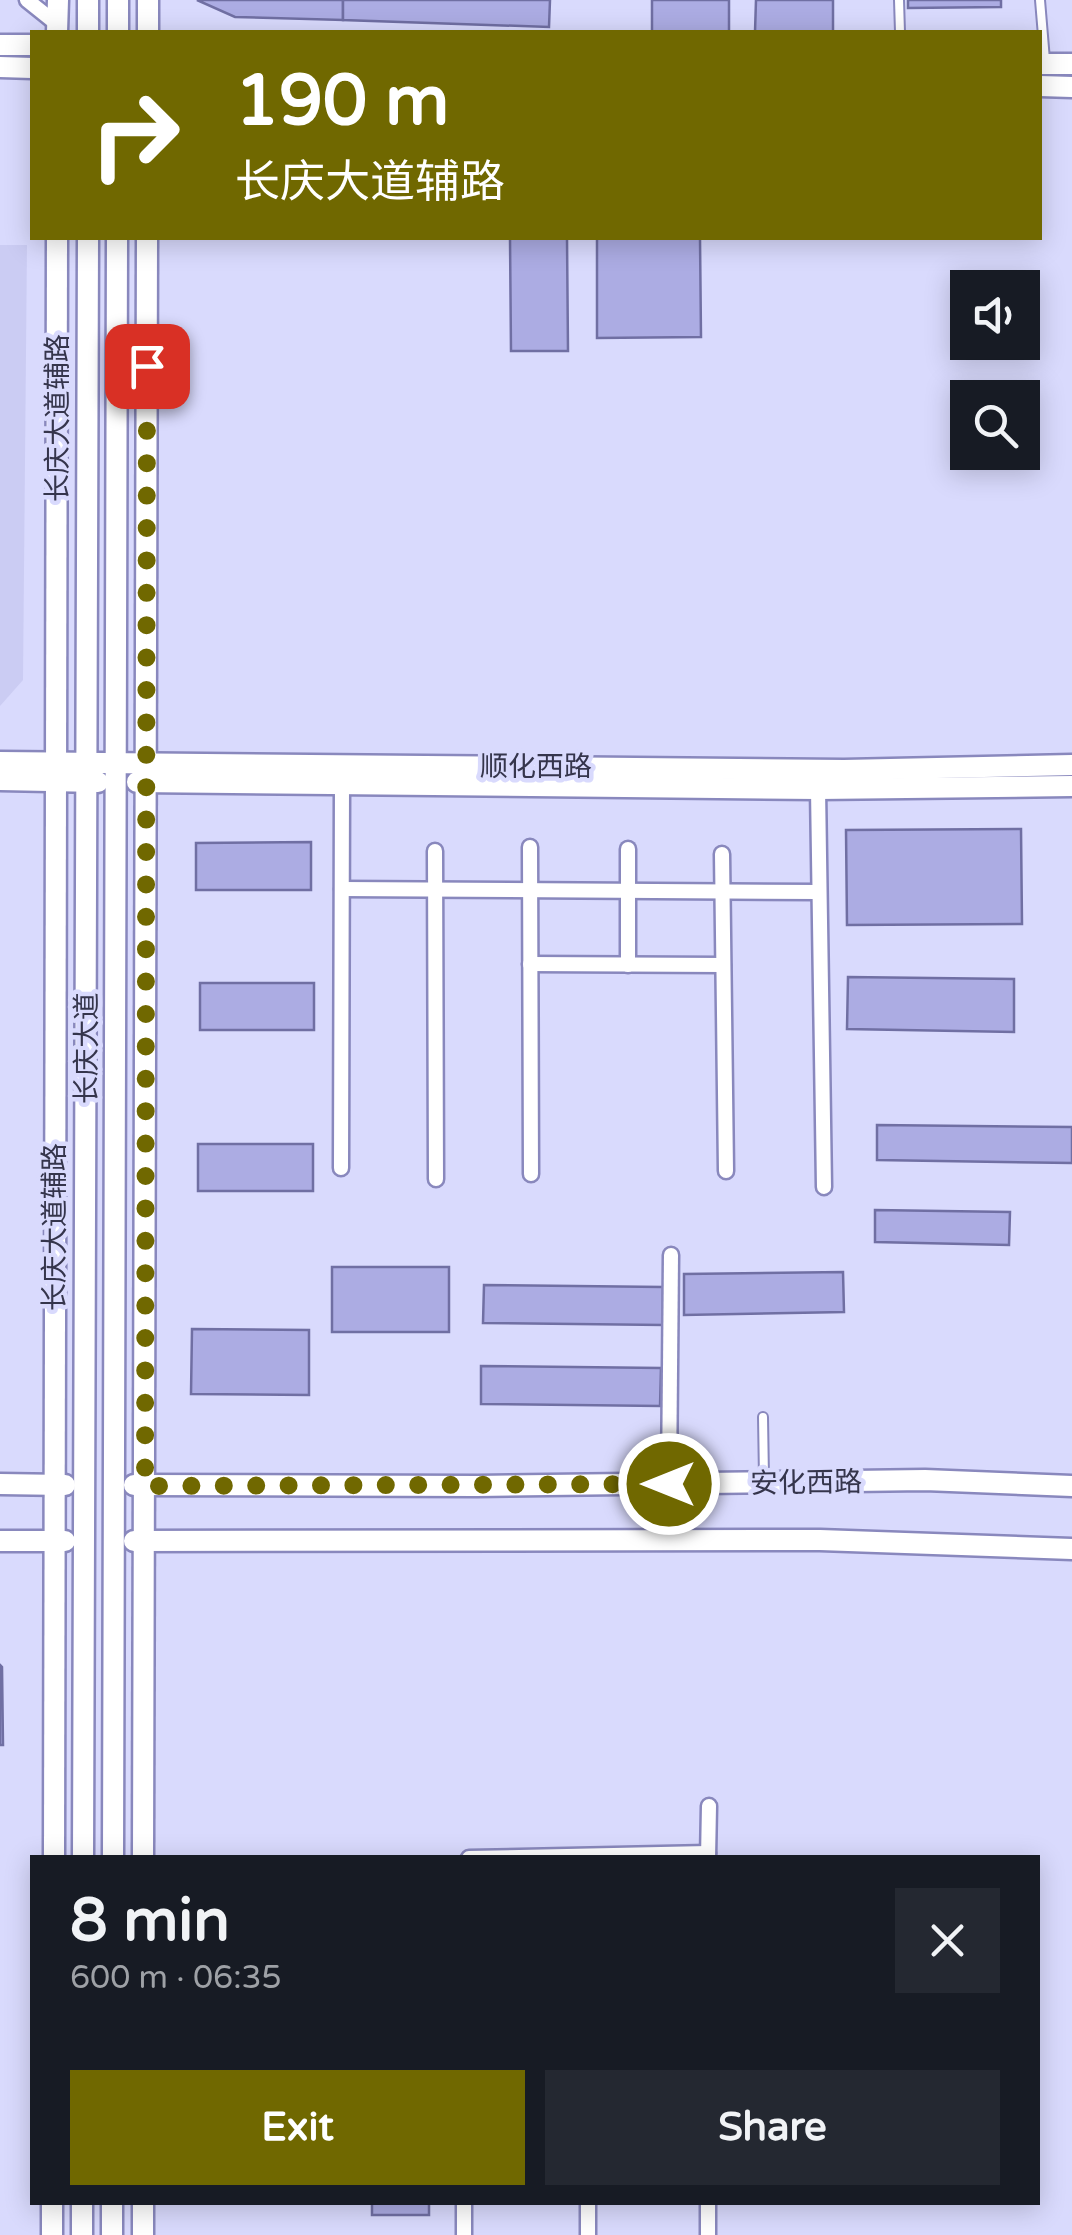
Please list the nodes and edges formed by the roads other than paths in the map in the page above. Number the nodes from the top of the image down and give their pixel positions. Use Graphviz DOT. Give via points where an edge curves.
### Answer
graph roads {
  1 [pos="26,0"];
  2 [pos="58,0"];
  3 [pos="88,0"];
  4 [pos="118,0"];
  5 [pos="148,0"];
  6 [pos="899,0"];
  7 [pos="1040,0"];
  8 [pos="57,28"];
  9 [pos="88,30"];
  10 [pos="118,30"];
  11 [pos="148,30"];
  12 [pos="900,30"];
  13 [pos="1041,30"];
  14 [pos="0,45"];
  15 [pos="30,45"];
  16 [pos="1042,64"];
  17 [pos="1072,64"];
  18 [pos="0,67"];
  19 [pos="30,68"];
  20 [pos="1042,86"];
  21 [pos="1072,87"];
  22 [pos="57,240"];
  23 [pos="88,240"];
  24 [pos="117,240"];
  25 [pos="147,240"];
  26 [pos="0,762"];
  27 [pos="1072,765"];
  28 [pos="56,772"];
  29 [pos="86,772"];
  30 [pos="116,773"];
  31 [pos="147,773"];
  32 [pos="0,780"];
  33 [pos="342,785"];
  34 [pos="1072,786"];
  35 [pos="818,789"];
  36 [pos="530,846"];
  37 [pos="628,849"];
  38 [pos="434,851"];
  39 [pos="722,854"];
  40 [pos="342,889"];
  41 [pos="435,890"];
  42 [pos="530,890"];
  43 [pos="628,891"];
  44 [pos="722,892"];
  45 [pos="819,892"];
  46 [pos="530,964"];
  47 [pos="628,964"];
  48 [pos="722,965"];
  49 [pos="341,1168"];
  50 [pos="726,1171"];
  51 [pos="531,1174"];
  52 [pos="436,1179"];
  53 [pos="824,1187"];
  54 [pos="671,1255"];
  55 [pos="763,1418"];
  56 [pos="764,1482"];
  57 [pos="0,1484"];
  58 [pos="54,1484"];
  59 [pos="669,1484"];
  60 [pos="84,1485"];
  61 [pos="115,1485"];
  62 [pos="145,1486"];
  63 [pos="1072,1486"];
  64 [pos="114,1540"];
  65 [pos="0,1541"];
  66 [pos="55,1541"];
  67 [pos="83,1541"];
  68 [pos="144,1541"];
  69 [pos="1072,1549"];
  70 [pos="709,1806"];
  71 [pos="54,1855"];
  72 [pos="83,1855"];
  73 [pos="113,1855"];
  74 [pos="143,1855"];
  75 [pos="708,1855"];
  76 [pos="52,2205"];
  77 [pos="82,2205"];
  78 [pos="112,2205"];
  79 [pos="143,2205"];
  80 [pos="464,2205"];
  81 [pos="588,2205"];
  82 [pos="708,2205"];
  83 [pos="52,2235"];
  84 [pos="82,2235"];
  85 [pos="112,2235"];
  86 [pos="143,2235"];
  87 [pos="464,2235"];
  88 [pos="588,2235"];
  89 [pos="708,2235"];
  1 -- 8 [label="street"];
  2 -- 8 [label="street"];
  3 -- 9 [label="street"];
  4 -- 10 [label="street"];
  5 -- 11 [label="street"];
  6 -- 12 [label="lane"];
  7 -- 13 [label="lane"];
  14 -- 15 [label="street"];
  16 -- 17 [label="street"];
  18 -- 19 [label="street"];
  20 -- 21 [label="street"];
  22 -- 28 [label="street, 长庆大道辅路"];
  23 -- 29 [label="street, 长庆大道"];
  24 -- 30 [label="street, 长庆大道"];
  25 -- 31 [label="street"];
  26 -- 28 [label="street, 顺化西路"];
  27 -- 31 [label="street, 顺化西路"];
  28 -- 29 [label="street, 顺化西路"];
  28 -- 32 [label="street, 顺化西路"];
  28 -- 58 [label="street, 长庆大道辅路"];
  29 -- 30 [label="street, 顺化西路"];
  29 -- 60 [label="street, 长庆大道"];
  30 -- 31 [label="street, 顺化西路"];
  30 -- 61 [label="street, 长庆大道"];
  31 -- 33 [label="street, 顺化西路"];
  31 -- 62 [label="street"];
  33 -- 35 [label="street, 顺化西路"];
  33 -- 40 [label="street"];
  34 -- 35 [label="street, 顺化西路"];
  35 -- 45 [label="street"];
  36 -- 42 [label="street"];
  37 -- 43 [label="street"];
  38 -- 41 [label="street"];
  39 -- 44 [label="street"];
  40 -- 41 [label="street"];
  40 -- 49 [label="street"];
  41 -- 42 [label="street"];
  41 -- 52 [label="street"];
  42 -- 43 [label="street"];
  42 -- 46 [label="street"];
  43 -- 44 [label="street"];
  43 -- 47 [label="street"];
  44 -- 45 [label="street"];
  44 -- 48 [label="street"];
  45 -- 53 [label="street"];
  46 -- 47 [label="street"];
  46 -- 51 [label="street"];
  47 -- 48 [label="street"];
  48 -- 50 [label="street"];
  54 -- 59 [label="street"];
  55 -- 56 [label="lane"];
  56 -- 59 [label="street, 安化西路"];
  56 -- 63 [label="street, 安化西路"];
  57 -- 58 [label="street, 安化西路"];
  58 -- 60 [label="street, 安化西路"];
  58 -- 66 [label="street, 长庆大道辅路"];
  59 -- 62 [label="street, 安化西路"];
  60 -- 61 [label="street, 安化西路"];
  60 -- 67 [label="street, 长庆大道"];
  61 -- 62 [label="street, 安化西路"];
  61 -- 64 [label="street, 长庆大道"];
  62 -- 68 [label="street"];
  64 -- 67 [label="street, 安化西路"];
  64 -- 68 [label="street, 安化西路"];
  64 -- 73 [label="street, 长庆大道"];
  65 -- 66 [label="street, 安化西路"];
  66 -- 67 [label="street, 安化西路"];
  66 -- 71 [label="street, 长庆大道辅路"];
  67 -- 72 [label="street, 长庆大道"];
  68 -- 69 [label="street, 安化西路" via="820,1540"];
  68 -- 74 [label="street"];
  70 -- 75 [label="street"];
  76 -- 83 [label="street"];
  77 -- 84 [label="street"];
  78 -- 85 [label="street"];
  79 -- 86 [label="street"];
  80 -- 87 [label="street"];
  81 -- 88 [label="street"];
  82 -- 89 [label="street"];
}
